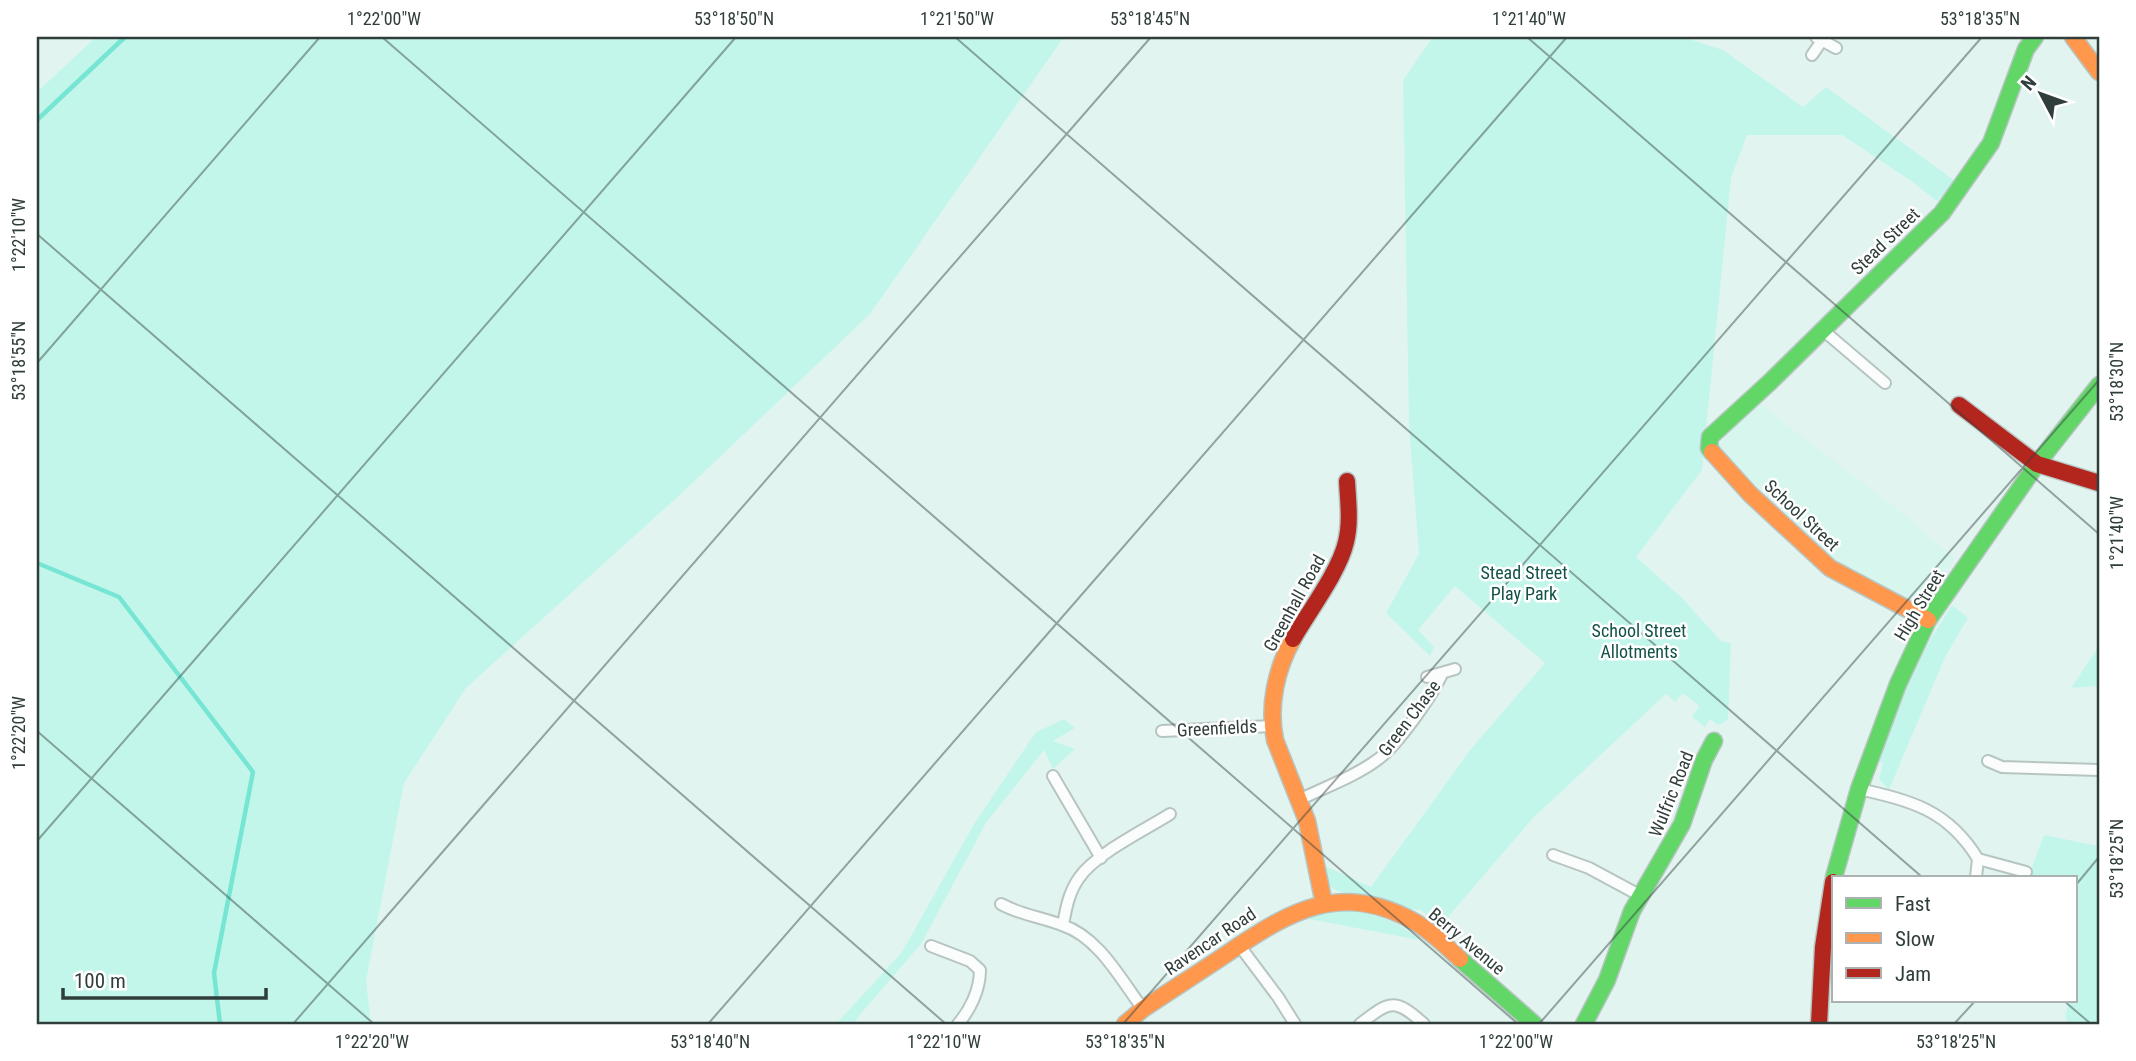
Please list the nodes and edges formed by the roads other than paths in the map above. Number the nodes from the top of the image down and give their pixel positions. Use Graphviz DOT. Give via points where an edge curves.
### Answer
graph roads {
  1 [pos="2073,37"];
  2 [pos="1819,39"];
  3 [pos="2028,41"];
  4 [pos="1836,48"];
  5 [pos="1812,55"];
  6 [pos="2099,72"];
  7 [pos="1824,331"];
  8 [pos="1885,383"];
  9 [pos="2099,385"];
  10 [pos="1959,405"];
  11 [pos="1710,436"];
  12 [pos="2037,464"];
  13 [pos="1348,481"];
  14 [pos="2099,483"];
  15 [pos="1928,620"];
  16 [pos="1455,668"];
  17 [pos="1442,674"];
  18 [pos="1427,677"];
  19 [pos="1272,726"];
  20 [pos="1162,731"];
  21 [pos="1714,741"];
  22 [pos="1988,761"];
  23 [pos="2099,770"];
  24 [pos="1052,776"];
  25 [pos="1859,789"];
  26 [pos="1299,800"];
  27 [pos="1168,830"];
  28 [pos="1569,844"];
  29 [pos="1553,855"];
  30 [pos="1101,858"];
  31 [pos="1566,858"];
  32 [pos="1978,859"];
  33 [pos="2026,872"];
  34 [pos="1835,876"];
  35 [pos="1976,876"];
  36 [pos="1832,891"];
  37 [pos="1641,896"];
  38 [pos="1001,904"];
  39 [pos="1324,904"];
  40 [pos="1063,925"];
  41 [pos="1239,945"];
  42 [pos="931,946"];
  43 [pos="1143,1009"];
  44 [pos="958,1024"];
  45 [pos="1125,1024"];
  46 [pos="1294,1024"];
  47 [pos="1360,1024"];
  48 [pos="1424,1024"];
  49 [pos="1534,1024"];
  50 [pos="1584,1024"];
  51 [pos="1819,1024"];
  1 -- 6 [label="street"];
  2 -- 4 [label="street"];
  2 -- 5 [label="street"];
  3 -- 7 [label="street, Stead Street" via="1999,126 1969,177 1942,213"];
  7 -- 8 [label="street"];
  7 -- 11 [label="street, Stead Street"];
  9 -- 12 [label="street, High Street"];
  10 -- 12 [label="street"];
  11 -- 15 [label="street, School Street" via="1709,448 1717,458 1811,553 1830,568"];
  12 -- 14 [label="street"];
  12 -- 15 [label="street, High Street"];
  13 -- 19 [label="street, Greenhall Road" via="1345,548 1282,661"];
  15 -- 25 [label="street, High Street" via="1898,684"];
  16 -- 17 [label="street, Green Chase"];
  17 -- 18 [label="street, Green Chase"];
  17 -- 26 [label="street, Green Chase" via="1378,760"];
  19 -- 20 [label="street, Greenfields"];
  19 -- 26 [label="street, Greenhall Road"];
  21 -- 37 [label="street, Wulfric Road" via="1682,824"];
  22 -- 23 [label="street" via="2002,767"];
  24 -- 30 [label="street"];
  25 -- 32 [label="street" via="1926,808 1957,831"];
  25 -- 34 [label="street, High Street"];
  26 -- 39 [label="street, Greenhall Road"];
  27 -- 30 [label="street" via="1166,817"];
  28 -- 31 [label="street"];
  29 -- 31 [label="street"];
  30 -- 40 [label="street" via="1074,886"];
  31 -- 37 [label="street"];
  32 -- 33 [label="street"];
  32 -- 35 [label="street"];
  36 -- 51 [label="street, High Street" via="1823,947"];
  37 -- 50 [label="street, Wulfric Road" via="1601,995"];
  38 -- 40 [label="street"];
  39 -- 41 [label="street, Ravencar Road" via="1290,914"];
  39 -- 49 [label="street, Berry Avenue" via="1362,904 1414,920"];
  40 -- 43 [label="street" via="1090,942"];
  41 -- 43 [label="street, Ravencar Road"];
  41 -- 46 [label="street"];
  42 -- 44 [label="street" via="970,961 980,970 975,996"];
  43 -- 45 [label="street, Ravencar Road"];
  47 -- 48 [label="street" via="1389,1005 1406,1009"];
}
